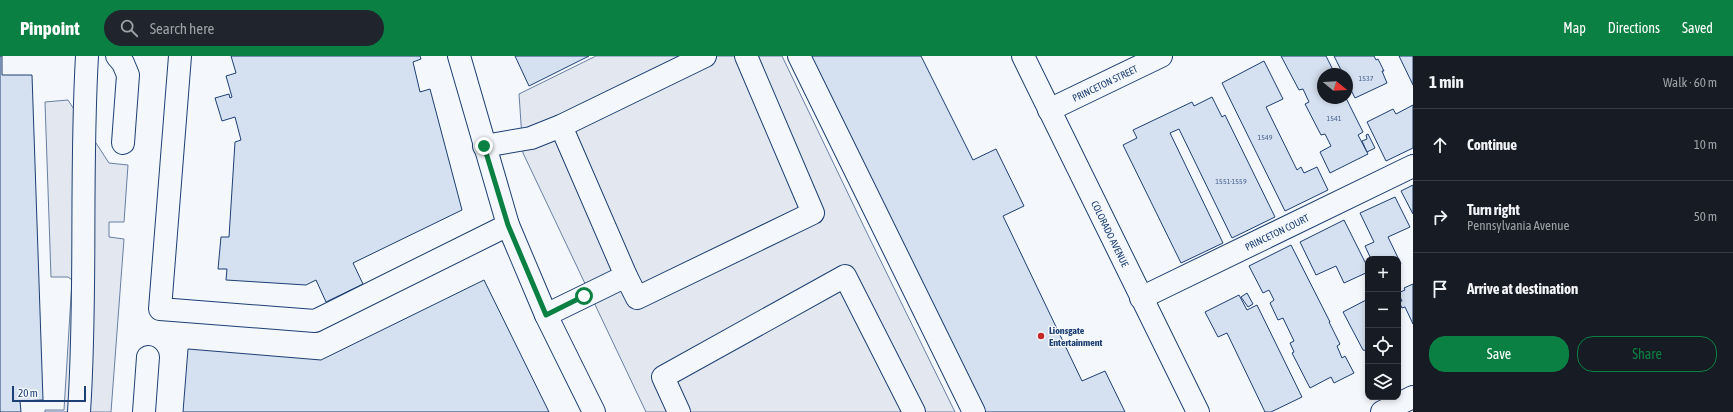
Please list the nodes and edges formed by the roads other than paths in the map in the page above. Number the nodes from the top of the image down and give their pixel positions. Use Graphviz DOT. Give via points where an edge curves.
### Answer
graph roads {
  1 [pos="87,56"];
  2 [pos="117,56"];
  3 [pos="180,56"];
  4 [pos="459,56"];
  5 [pos="705,56"];
  6 [pos="746,56"];
  7 [pos="799,56"];
  8 [pos="1022,56"];
  9 [pos="1161,56"];
  10 [pos="1050,110"];
  11 [pos="561,126"];
  12 [pos="123,142"];
  13 [pos="484,146"];
  14 [pos="1413,166"];
  15 [pos="508,225"];
  16 [pos="626,276"];
  17 [pos="1141,298"];
  18 [pos="546,315"];
  19 [pos="148,357"];
  20 [pos="1413,397"];
  21 [pos="79,412"];
  22 [pos="144,412"];
  23 [pos="594,412"];
  24 [pos="678,412"];
  25 [pos="914,412"];
  26 [pos="974,412"];
  27 [pos="1198,412"];
  28 [pos="1382,412"];
  1 -- 21 [label="street"];
  2 -- 12 [label="street" via="128,75"];
  3 -- 15 [label="street" via="160,309 315,321"];
  4 -- 13 [label="street"];
  5 -- 11 [label="street"];
  6 -- 16 [label="street" via="813,213 637,298"];
  7 -- 26 [label="street"];
  8 -- 10 [label="street, COLORADO AVENUE"];
  9 -- 10 [label="street, PRINCETON STREET"];
  10 -- 17 [label="street, COLORADO AVENUE"];
  11 -- 13 [label="street" via="531,138"];
  11 -- 16 [label="street"];
  13 -- 15 [label="street"];
  14 -- 17 [label="street, PRINCETON COURT"];
  15 -- 18 [label="street"];
  16 -- 18 [label="street"];
  17 -- 27 [label="street, COLORADO AVENUE"];
  18 -- 23 [label="street"];
  19 -- 22 [label="street"];
  20 -- 28 [label="street"];
  24 -- 25 [label="street" via="663,377 845,276"];
}
